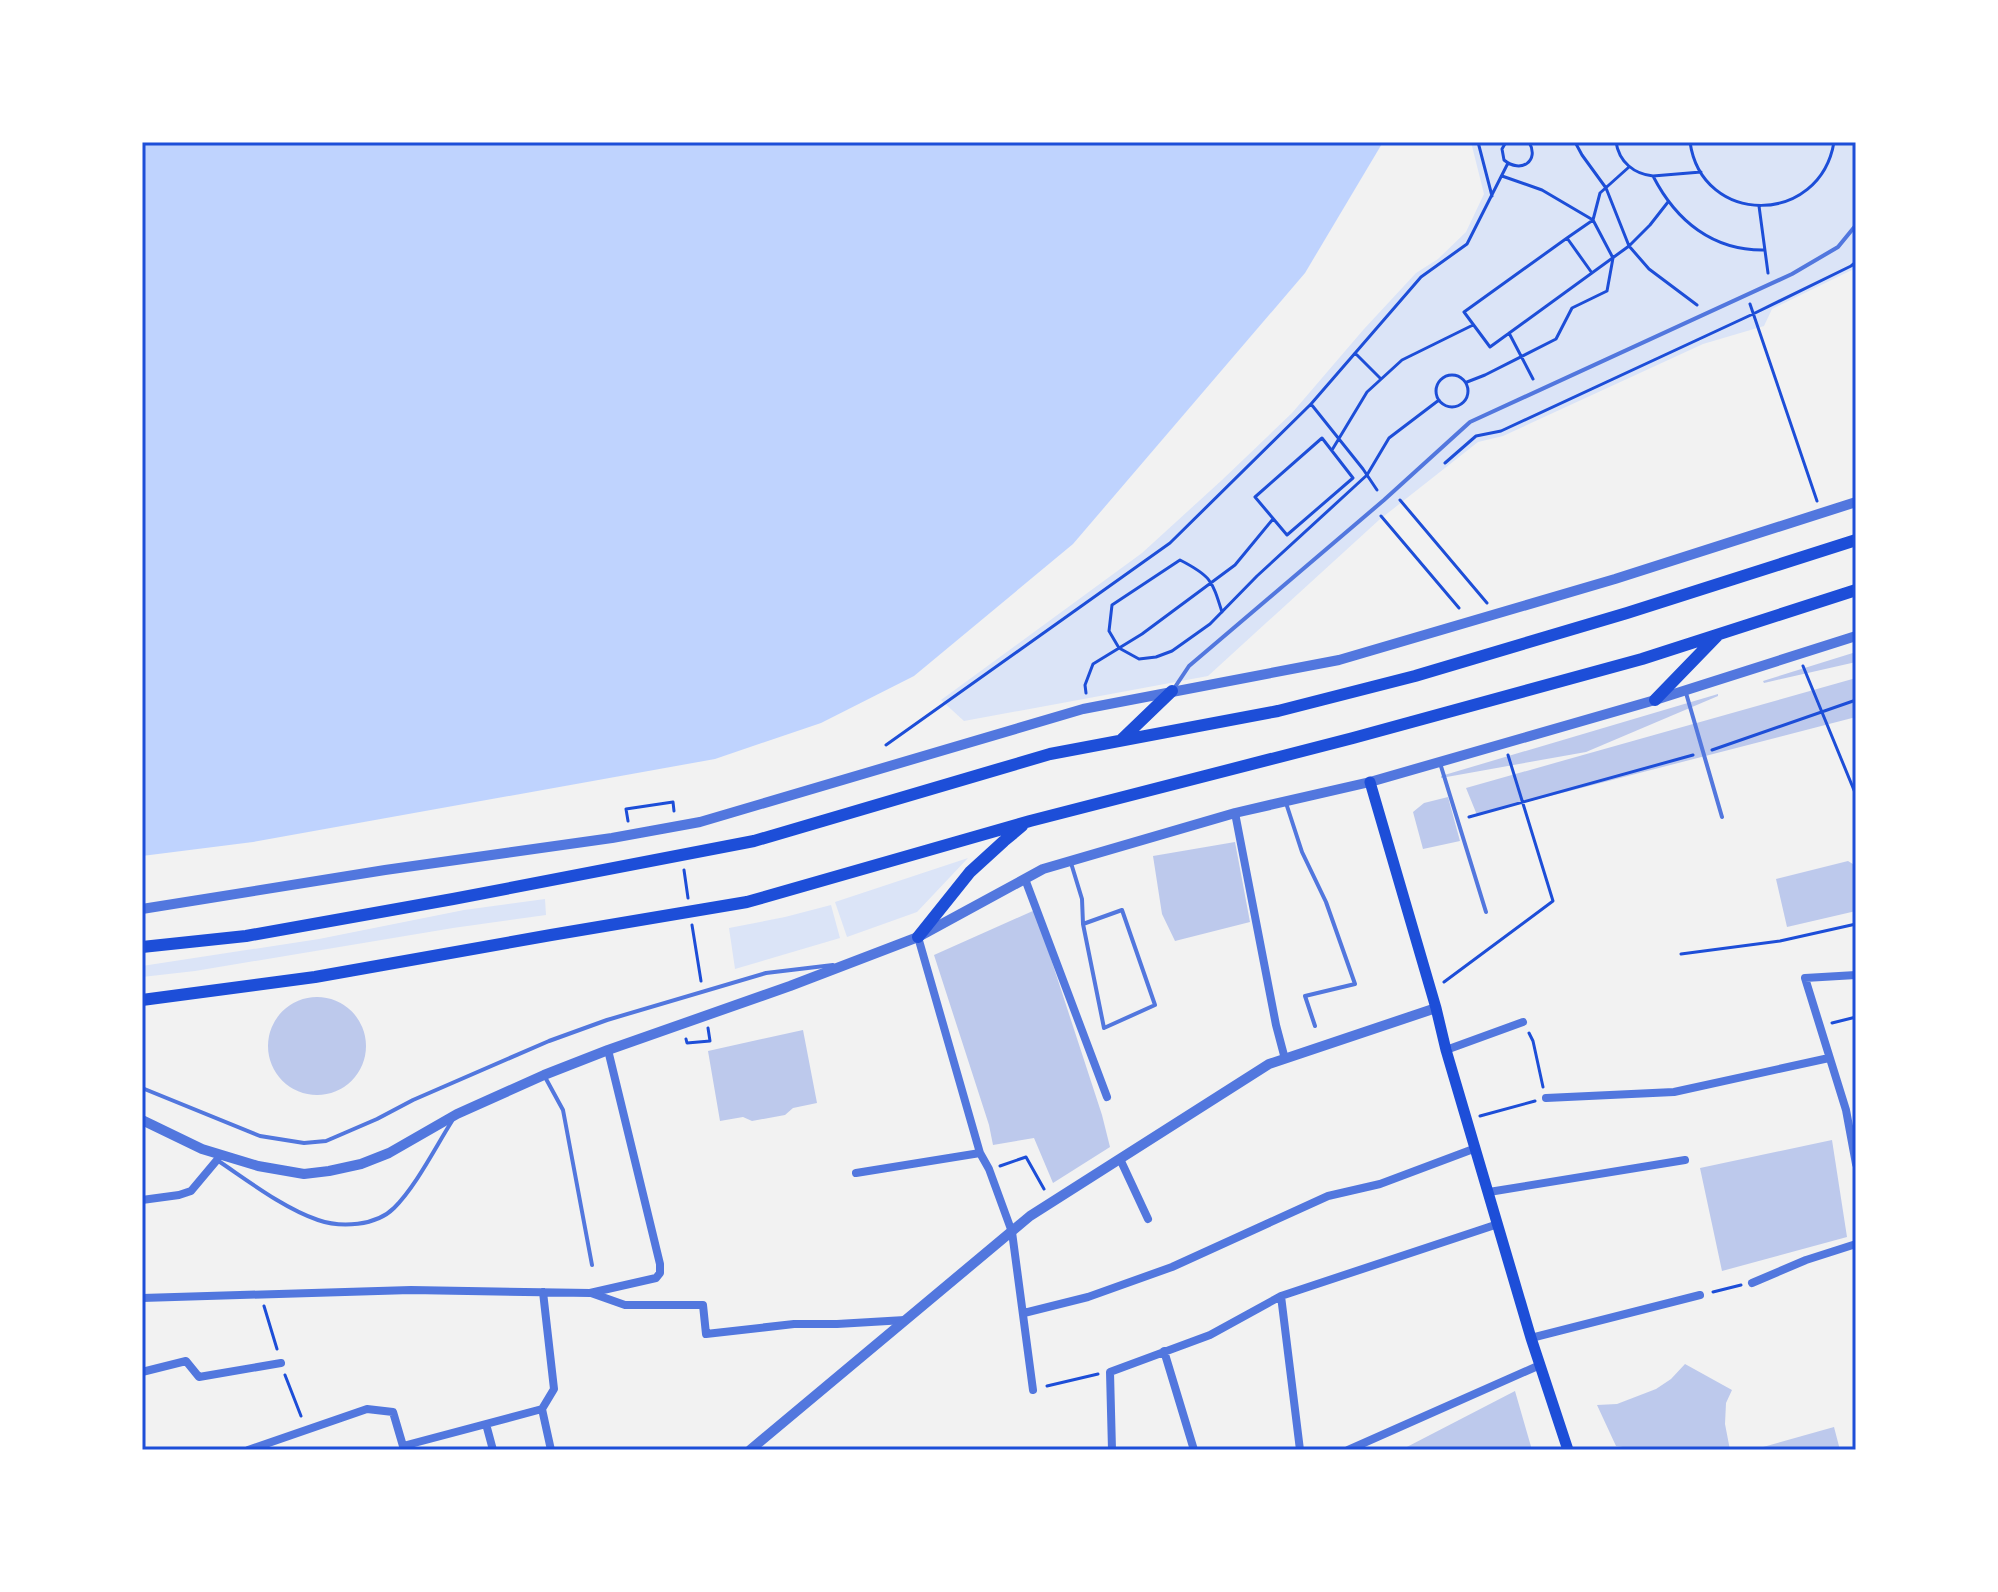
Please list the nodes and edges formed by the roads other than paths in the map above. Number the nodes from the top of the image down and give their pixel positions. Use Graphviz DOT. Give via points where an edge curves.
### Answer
graph roads {
  1 [pos="1856,225"];
  2 [pos="1856,502"];
  3 [pos="1856,540"];
  4 [pos="1856,590"];
  5 [pos="1720,634"];
  6 [pos="1856,636"];
  7 [pos="1686,690"];
  8 [pos="1172,691"];
  9 [pos="1655,700"];
  10 [pos="1120,741"];
  11 [pos="1440,760"];
  12 [pos="1370,782"];
  13 [pos="1286,801"];
  14 [pos="1235,813"];
  15 [pos="1722,817"];
  16 [pos="1030,821"];
  17 [pos="1071,861"];
  18 [pos="1025,879"];
  19 [pos="142,909"];
  20 [pos="1486,912"];
  21 [pos="1083,924"];
  22 [pos="918,937"];
  23 [pos="142,947"];
  24 [pos="853,962"];
  25 [pos="1856,975"];
  26 [pos="142,1000"];
  27 [pos="1436,1008"];
  28 [pos="1523,1022"];
  29 [pos="1315,1026"];
  30 [pos="608,1050"];
  31 [pos="1446,1050"];
  32 [pos="1829,1058"];
  33 [pos="1285,1059"];
  34 [pos="544,1075"];
  35 [pos="142,1088"];
  36 [pos="1107,1097"];
  37 [pos="1546,1098"];
  38 [pos="457,1114"];
  39 [pos="142,1120"];
  40 [pos="1476,1148"];
  41 [pos="202,1149"];
  42 [pos="980,1153"];
  43 [pos="1120,1159"];
  44 [pos="217,1160"];
  45 [pos="1685,1160"];
  46 [pos="1856,1164"];
  47 [pos="856,1173"];
  48 [pos="1489,1192"];
  49 [pos="142,1200"];
  50 [pos="1148,1219"];
  51 [pos="1498,1224"];
  52 [pos="1012,1232"];
  53 [pos="1856,1244"];
  54 [pos="592,1265"];
  55 [pos="1752,1283"];
  56 [pos="543,1292"];
  57 [pos="590,1293"];
  58 [pos="1700,1295"];
  59 [pos="1281,1296"];
  60 [pos="142,1298"];
  61 [pos="1024,1313"];
  62 [pos="906,1320"];
  63 [pos="1531,1338"];
  64 [pos="1164,1351"];
  65 [pos="281,1363"];
  66 [pos="1540,1365"];
  67 [pos="142,1372"];
  68 [pos="1033,1390"];
  69 [pos="542,1409"];
  70 [pos="486,1424"];
  71 [pos="753,1449"];
  72 [pos="248,1450"];
  73 [pos="493,1450"];
  74 [pos="551,1450"];
  75 [pos="1112,1450"];
  76 [pos="1194,1450"];
  77 [pos="1300,1450"];
  78 [pos="1348,1450"];
  79 [pos="1568,1450"];
  1 -- 8 [label="lane" via="1838,247 1748,296 1470,422 1189,666"];
  2 -- 8 [label="street" via="1339,660"];
  3 -- 10 [label="main road" via="1415,676 1278,711"];
  4 -- 5 [label="main road"];
  5 -- 9 [label="main road"];
  5 -- 16 [label="main road" via="1368,734"];
  6 -- 7 [label="street"];
  7 -- 9 [label="street"];
  7 -- 15 [label="lane"];
  8 -- 10 [label="main road"];
  8 -- 19 [label="street" via="1087,708 700,822"];
  9 -- 11 [label="street"];
  10 -- 23 [label="main road" via="1031,759 754,841 246,936"];
  11 -- 12 [label="street"];
  11 -- 20 [label="lane"];
  12 -- 13 [label="street"];
  12 -- 27 [label="main road"];
  13 -- 14 [label="street"];
  13 -- 29 [label="lane" via="1355,984 1305,996"];
  14 -- 17 [label="street"];
  14 -- 33 [label="street"];
  16 -- 22 [label="main road" via="970,872"];
  16 -- 26 [label="main road" via="747,902 315,977"];
  17 -- 18 [label="street"];
  17 -- 21 [label="lane"];
  18 -- 22 [label="street"];
  18 -- 36 [label="street"];
  21 -- 21 [label="lane" via="1104,1028 1155,1005 1122,910"];
  22 -- 24 [label="street"];
  22 -- 42 [label="street"];
  24 -- 30 [label="street"];
  24 -- 35 [label="lane" via="766,973 607,1020 534,1047 326,1141 260,1136"];
  25 -- 32 [label="street" via="1805,978"];
  27 -- 31 [label="main road"];
  27 -- 33 [label="street"];
  28 -- 31 [label="street"];
  30 -- 34 [label="street"];
  30 -- 57 [label="street" via="660,1273"];
  31 -- 40 [label="main road"];
  32 -- 37 [label="street" via="1674,1092"];
  32 -- 46 [label="street"];
  33 -- 43 [label="street" via="1269,1064"];
  34 -- 38 [label="street"];
  34 -- 54 [label="lane" via="563,1110"];
  38 -- 41 [label="street" via="389,1153 329,1171 304,1174"];
  38 -- 44 [label="lane" via="391,1211 361,1223 318,1220"];
  39 -- 41 [label="street"];
  40 -- 48 [label="main road"];
  40 -- 61 [label="street" via="1380,1184 1328,1196 1172,1267"];
  41 -- 44 [label="lane"];
  42 -- 47 [label="street"];
  42 -- 52 [label="street"];
  43 -- 50 [label="street"];
  43 -- 52 [label="street"];
  44 -- 49 [label="street" via="191,1191"];
  45 -- 48 [label="street"];
  48 -- 51 [label="main road"];
  51 -- 59 [label="street"];
  51 -- 63 [label="main road"];
  52 -- 61 [label="street"];
  52 -- 62 [label="street"];
  53 -- 55 [label="street"];
  56 -- 57 [label="street"];
  56 -- 60 [label="street"];
  56 -- 69 [label="street" via="554,1389"];
  57 -- 62 [label="street" via="625,1305 703,1305 706,1334"];
  58 -- 63 [label="street"];
  59 -- 64 [label="street" via="1210,1335"];
  59 -- 77 [label="street"];
  61 -- 68 [label="street"];
  62 -- 71 [label="street"];
  63 -- 66 [label="main road"];
  64 -- 75 [label="street" via="1110,1372"];
  64 -- 76 [label="street"];
  65 -- 67 [label="street" via="199,1377 186,1361"];
  66 -- 78 [label="street"];
  66 -- 79 [label="main road"];
  69 -- 70 [label="street"];
  69 -- 74 [label="street"];
  70 -- 72 [label="street" via="403,1446 393,1412 367,1409"];
  70 -- 73 [label="street"];
}
